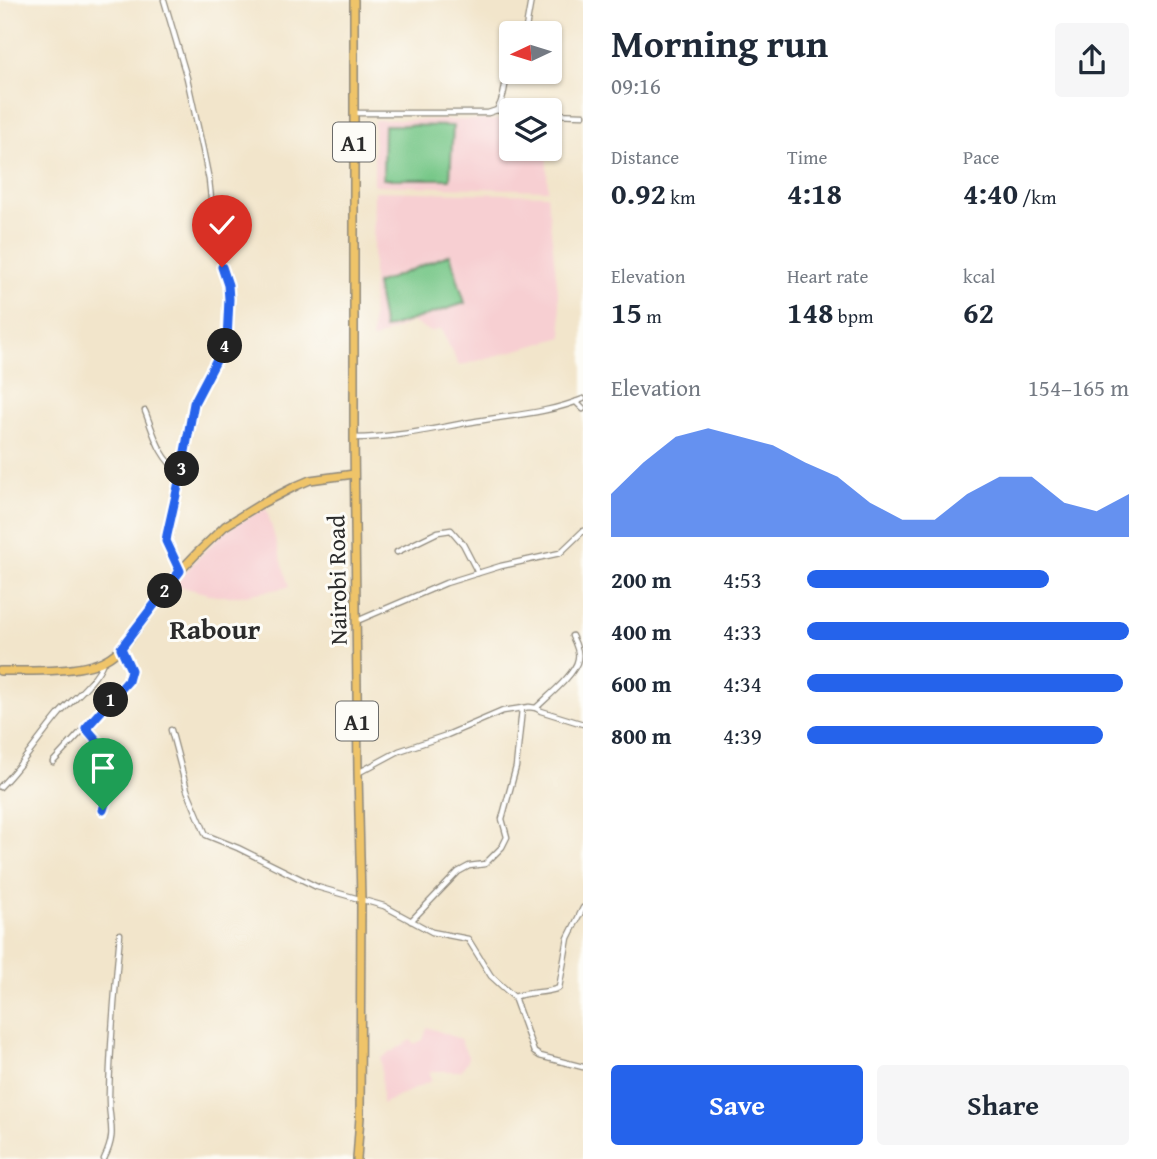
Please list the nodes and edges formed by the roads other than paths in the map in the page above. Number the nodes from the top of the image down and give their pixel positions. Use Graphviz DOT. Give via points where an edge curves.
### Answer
graph roads {
  1 [pos="164,0"];
  2 [pos="354,0"];
  3 [pos="531,0"];
  4 [pos="527,21"];
  5 [pos="505,84"];
  6 [pos="498,110"];
  7 [pos="355,113"];
  8 [pos="562,114"];
  9 [pos="583,114"];
  10 [pos="583,399"];
  11 [pos="576,402"];
  12 [pos="583,409"];
  13 [pos="145,411"];
  14 [pos="354,439"];
  15 [pos="181,473"];
  16 [pos="354,474"];
  17 [pos="583,531"];
  18 [pos="397,552"];
  19 [pos="180,571"];
  20 [pos="478,573"];
  21 [pos="356,621"];
  22 [pos="572,636"];
  23 [pos="121,648"];
  24 [pos="103,661"];
  25 [pos="0,671"];
  26 [pos="536,708"];
  27 [pos="522,709"];
  28 [pos="583,724"];
  29 [pos="86,728"];
  30 [pos="171,730"];
  31 [pos="53,762"];
  32 [pos="358,774"];
  33 [pos="0,787"];
  34 [pos="103,810"];
  35 [pos="361,899"];
  36 [pos="583,908"];
  37 [pos="411,921"];
  38 [pos="120,934"];
  39 [pos="514,997"];
  40 [pos="583,1067"];
  41 [pos="104,1159"];
  42 [pos="357,1159"];
  1 -- 15 [label="street" via="201,140 229,299 227,340 194,403"];
  2 -- 7 [label="main road, Nairobi Road / A1"];
  3 -- 4 [label="street"];
  5 -- 6 [label="street"];
  6 -- 7 [label="street"];
  7 -- 14 [label="main road, Nairobi Road / A1"];
  8 -- 9 [label="street"];
  10 -- 11 [label="street"];
  11 -- 12 [label="street"];
  11 -- 14 [label="street" via="545,412"];
  13 -- 15 [label="street" via="158,445"];
  14 -- 16 [label="main road, Nairobi Road / A1"];
  15 -- 19 [label="street" via="166,541"];
  16 -- 19 [label="main road" via="310,480 259,505 225,526"];
  16 -- 21 [label="main road, Nairobi Road / A1"];
  17 -- 20 [label="street" via="560,553"];
  18 -- 20 [label="street" via="451,530"];
  19 -- 23 [label="main road"];
  20 -- 21 [label="street"];
  21 -- 32 [label="main road, Nairobi Road / A1"];
  22 -- 26 [label="street" via="578,659 570,675"];
  23 -- 24 [label="main road"];
  23 -- 29 [label="street" via="131,670 128,681"];
  24 -- 25 [label="main road" via="81,667"];
  24 -- 33 [label="street"];
  26 -- 27 [label="street"];
  26 -- 28 [label="street"];
  27 -- 32 [label="street" via="503,711 399,751"];
  27 -- 37 [label="street" via="516,768 502,819 507,837 502,847 485,864 458,872"];
  29 -- 31 [label="street"];
  29 -- 34 [label="street" via="117,764"];
  30 -- 35 [label="street" via="187,790 206,835 317,887"];
  32 -- 35 [label="main road, Nairobi Road / A1"];
  35 -- 37 [label="street"];
  35 -- 42 [label="main road, Nairobi Road / A1"];
  36 -- 39 [label="street" via="568,938 559,988"];
  37 -- 39 [label="street" via="432,932 468,939 491,976"];
  38 -- 41 [label="street" via="108,1100 113,1136"];
  39 -- 40 [label="street" via="534,1052"];
}
